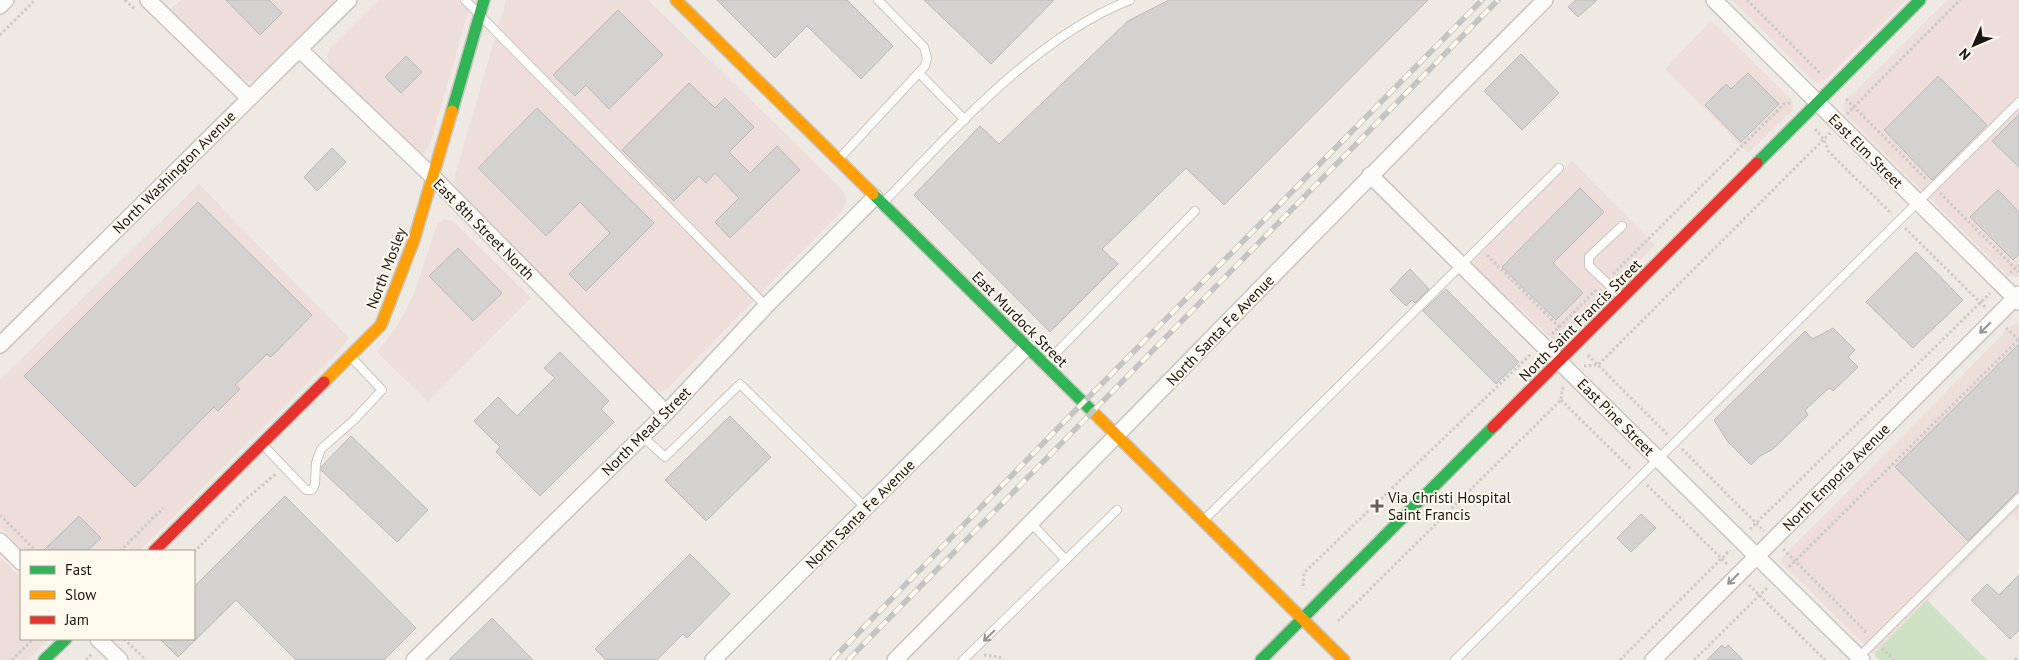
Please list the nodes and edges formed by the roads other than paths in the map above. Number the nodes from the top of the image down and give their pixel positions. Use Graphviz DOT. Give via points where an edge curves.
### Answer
graph roads {
  1 [pos="6,0"];
  2 [pos="148,0"];
  3 [pos="349,0"];
  4 [pos="464,0"];
  5 [pos="484,0"];
  6 [pos="676,0"];
  7 [pos="878,0"];
  8 [pos="1130,0"];
  9 [pos="1545,0"];
  10 [pos="1920,0"];
  11 [pos="1721,2"];
  12 [pos="0,6"];
  13 [pos="480,14"];
  14 [pos="299,49"];
  15 [pos="920,72"];
  16 [pos="249,98"];
  17 [pos="2019,102"];
  18 [pos="1818,103"];
  19 [pos="965,120"];
  20 [pos="838,160"];
  21 [pos="1558,168"];
  22 [pos="1370,175"];
  23 [pos="433,177"];
  24 [pos="878,201"];
  25 [pos="1919,203"];
  26 [pos="1195,211"];
  27 [pos="1622,226"];
  28 [pos="1461,265"];
  29 [pos="1623,298"];
  30 [pos="2018,298"];
  31 [pos="766,306"];
  32 [pos="0,345"];
  33 [pos="1027,347"];
  34 [pos="350,356"];
  35 [pos="1559,362"];
  36 [pos="1045,364"];
  37 [pos="666,413"];
  38 [pos="642,436"];
  39 [pos="1117,436"];
  40 [pos="263,444"];
  41 [pos="1658,460"];
  42 [pos="2019,498"];
  43 [pos="866,508"];
  44 [pos="1117,510"];
  45 [pos="1203,521"];
  46 [pos="1031,523"];
  47 [pos="0,541"];
  48 [pos="155,550"];
  49 [pos="1756,556"];
  50 [pos="1066,560"];
  51 [pos="20,561"];
  52 [pos="1302,619"];
  53 [pos="65,640"];
  54 [pos="99,640"];
  55 [pos="1861,659"];
  56 [pos="44,660"];
  57 [pos="120,660"];
  58 [pos="414,660"];
  59 [pos="713,660"];
  60 [pos="895,660"];
  61 [pos="963,660"];
  62 [pos="1261,660"];
  63 [pos="1344,660"];
  64 [pos="1455,660"];
  65 [pos="1653,660"];
  1 -- 12 [label="street"];
  2 -- 16 [label="street"];
  3 -- 14 [label="street, North Washington Avenue"];
  4 -- 13 [label="lane"];
  5 -- 13 [label="street, North Mosley"];
  6 -- 20 [label="street, East Murdock Street"];
  7 -- 15 [label="lane" via="924,47 927,58"];
  8 -- 19 [label="lane" via="1088,21 1044,50"];
  9 -- 22 [label="street, North Santa Fe Avenue"];
  10 -- 18 [label="street, North Saint Francis Street"];
  11 -- 18 [label="street, East Elm Street"];
  13 -- 23 [label="street, North Mosley"];
  13 -- 31 [label="lane"];
  14 -- 16 [label="street, North Washington Avenue"];
  14 -- 23 [label="street, East 8th Street North"];
  15 -- 19 [label="lane"];
  15 -- 20 [label="lane"];
  16 -- 32 [label="street, North Washington Avenue"];
  17 -- 25 [label="lane"];
  18 -- 25 [label="street, East Elm Street"];
  18 -- 29 [label="street, North Saint Francis Street"];
  19 -- 24 [label="lane"];
  20 -- 24 [label="street, East Murdock Street"];
  21 -- 28 [label="lane"];
  22 -- 28 [label="street, East Pine Street"];
  22 -- 39 [label="street, North Santa Fe Avenue"];
  23 -- 34 [label="street, North Mosley" via="414,240 381,325"];
  23 -- 37 [label="street, East 8th Street North"];
  24 -- 31 [label="street, North Mead Street"];
  24 -- 33 [label="street, East Murdock Street"];
  25 -- 30 [label="street, East Elm Street"];
  25 -- 41 [label="lane"];
  26 -- 36 [label="lane"];
  27 -- 29 [label="lane" via="1589,257 1589,266"];
  28 -- 35 [label="street, East Pine Street"];
  28 -- 45 [label="lane"];
  29 -- 35 [label="street, North Saint Francis Street"];
  30 -- 49 [label="street, North Emporia Avenue, one-way"];
  31 -- 37 [label="street, North Mead Street"];
  33 -- 36 [label="street, East Murdock Street"];
  33 -- 43 [label="street, North Santa Fe Avenue"];
  34 -- 40 [label="street, North Mosley"];
  34 -- 40 [label="lane" via="382,390 321,449 312,490 306,490"];
  35 -- 41 [label="street, East Pine Street"];
  35 -- 52 [label="street, North Saint Francis Street"];
  36 -- 39 [label="street, East Murdock Street"];
  37 -- 38 [label="street, North Mead Street"];
  38 -- 43 [label="lane" via="665,457 740,384"];
  38 -- 58 [label="street, North Mead Street"];
  39 -- 45 [label="street, East Murdock Street"];
  39 -- 46 [label="street, North Santa Fe Avenue"];
  40 -- 48 [label="street, North Mosley"];
  41 -- 49 [label="street, East Pine Street"];
  41 -- 64 [label="lane"];
  42 -- 55 [label="lane"];
  43 -- 59 [label="street, North Santa Fe Avenue"];
  44 -- 50 [label="lane"];
  45 -- 52 [label="street, East Murdock Street"];
  46 -- 50 [label="lane"];
  46 -- 60 [label="street, North Santa Fe Avenue"];
  47 -- 51 [label="street"];
  49 -- 55 [label="street, East Pine Street"];
  49 -- 65 [label="street, North Emporia Avenue, one-way"];
  50 -- 61 [label="lane, one-way"];
  52 -- 62 [label="street, North Saint Francis Street"];
  52 -- 63 [label="street, East Murdock Street"];
  53 -- 56 [label="street"];
  54 -- 57 [label="street"];
}
